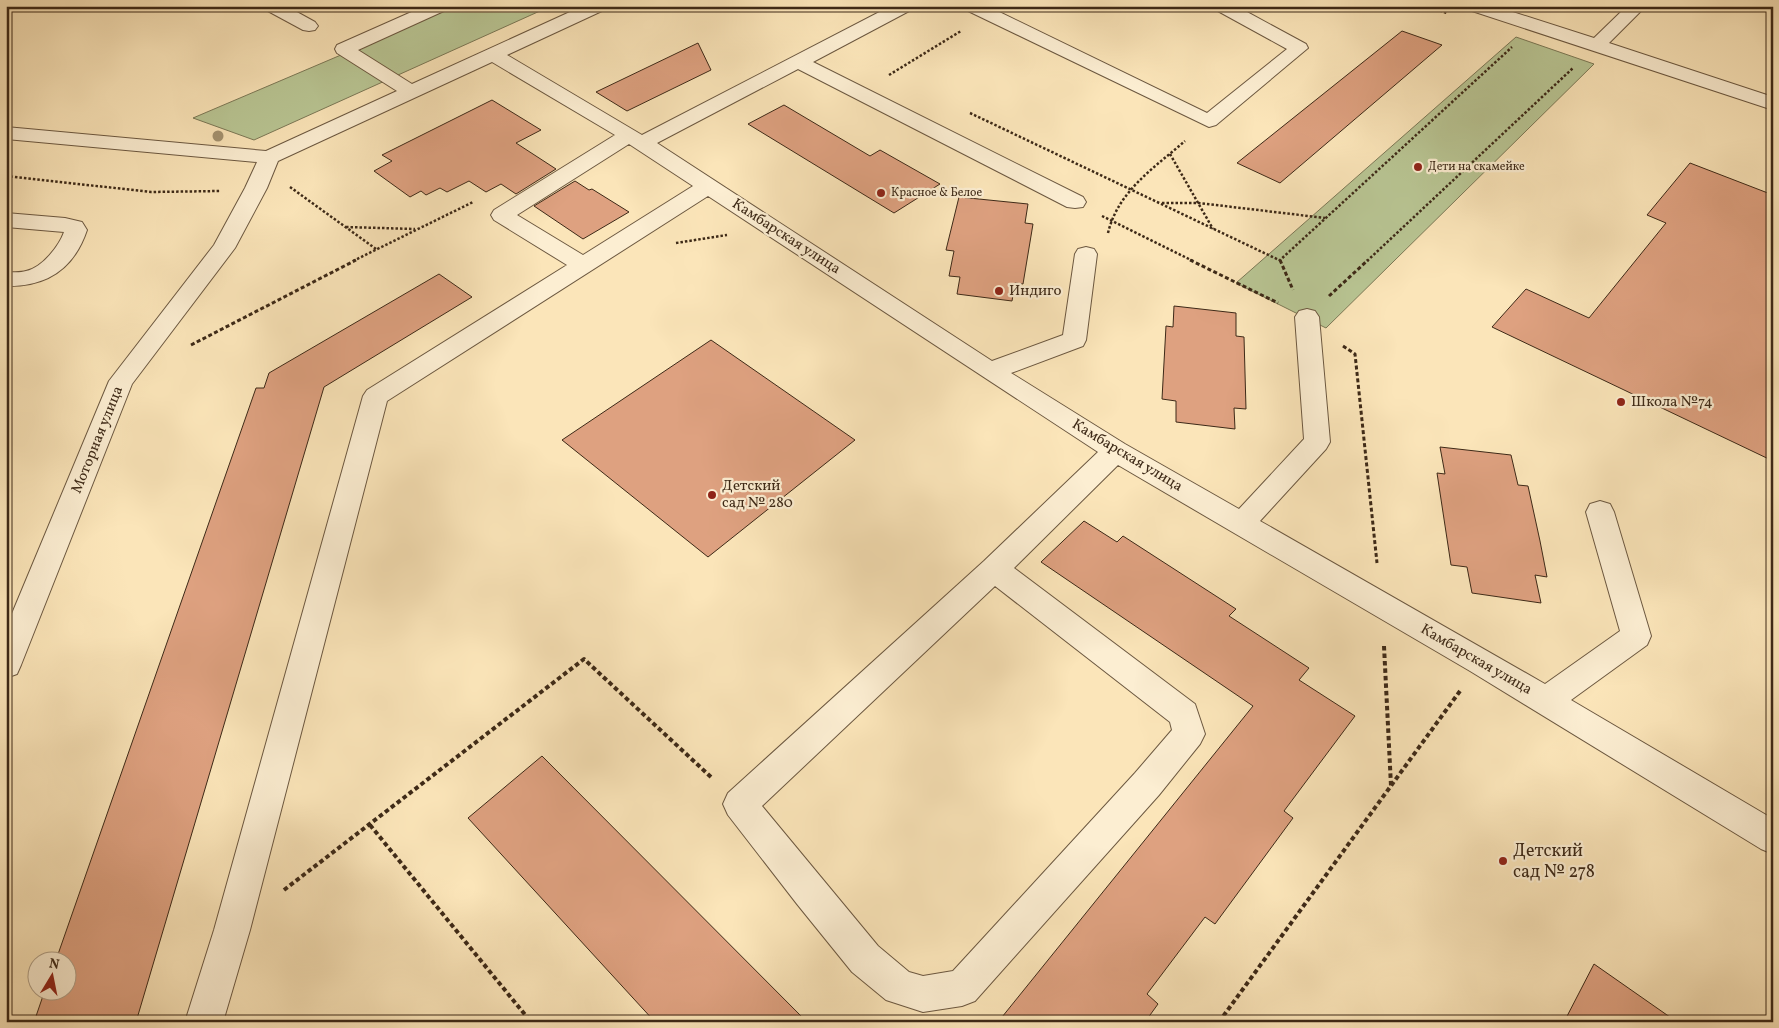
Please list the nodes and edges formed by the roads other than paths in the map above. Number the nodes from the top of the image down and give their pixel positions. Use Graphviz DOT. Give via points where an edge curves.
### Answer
graph roads {
  1 [pos="272,6"];
  2 [pos="440,6"];
  3 [pos="598,6"];
  4 [pos="905,6"];
  5 [pos="972,6"];
  6 [pos="1222,6"];
  7 [pos="1475,6"];
  8 [pos="1637,6"];
  9 [pos="309,26"];
  10 [pos="1597,45"];
  11 [pos="492,54"];
  12 [pos="800,62"];
  13 [pos="410,92"];
  14 [pos="1773,104"];
  15 [pos="6,133"];
  16 [pos="636,139"];
  17 [pos="269,157"];
  18 [pos="708,186"];
  19 [pos="1074,202"];
  20 [pos="6,220"];
  21 [pos="1086,254"];
  22 [pos="583,265"];
  23 [pos="6,279"];
  24 [pos="1307,317"];
  25 [pos="990,371"];
  26 [pos="1116,451"];
  27 [pos="1600,512"];
  28 [pos="1242,523"];
  29 [pos="994,569"];
  30 [pos="6,665"];
  31 [pos="1546,701"];
  32 [pos="1773,838"];
  33 [pos="204,1022"];
  1 -- 9 [label="street"];
  2 -- 13 [label="street" via="344,49"];
  3 -- 11 [label="street"];
  4 -- 12 [label="street"];
  5 -- 6 [label="street" via="1209,121 1299,48"];
  7 -- 10 [label="street"];
  8 -- 10 [label="street"];
  10 -- 14 [label="street"];
  11 -- 13 [label="street"];
  11 -- 16 [label="street, Камбарская улица"];
  12 -- 16 [label="street"];
  12 -- 19 [label="street"];
  13 -- 17 [label="street"];
  15 -- 17 [label="street"];
  16 -- 18 [label="street, Камбарская улица"];
  16 -- 22 [label="street" via="502,215"];
  17 -- 30 [label="street, Моторная улица" via="224,248 121,381"];
  18 -- 22 [label="street"];
  18 -- 25 [label="street, Камбарская улица"];
  20 -- 23 [label="street" via="74,226 76,230 64,250 43,272 24,279"];
  21 -- 25 [label="street" via="1074,340"];
  22 -- 33 [label="street" via="376,396 232,930"];
  24 -- 28 [label="street" via="1317,442"];
  25 -- 26 [label="street, Камбарская улица"];
  26 -- 28 [label="street, Камбарская улица"];
  26 -- 29 [label="street"];
  27 -- 31 [label="street" via="1636,636"];
  28 -- 31 [label="street, Камбарская улица"];
  29 -- 29 [label="street" via="1184,714 1189,734 962,988 923,994 899,987 865,959 740,804"];
  31 -- 32 [label="street, Камбарская улица"];
}
